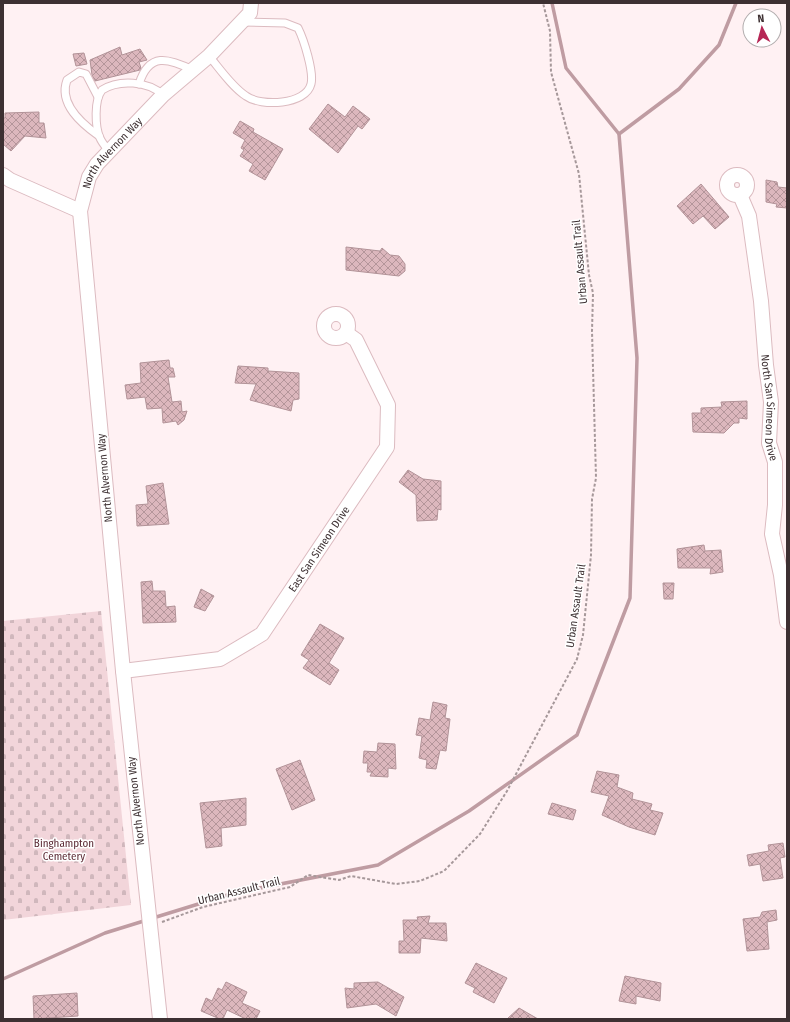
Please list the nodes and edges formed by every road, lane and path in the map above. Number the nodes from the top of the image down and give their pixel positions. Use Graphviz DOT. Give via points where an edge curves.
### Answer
graph roads {
  1 [pos="251,3"];
  2 [pos="543,3"];
  3 [pos="242,22"];
  4 [pos="209,56"];
  5 [pos="193,70"];
  6 [pos="139,84"];
  7 [pos="163,95"];
  8 [pos="98,97"];
  9 [pos="99,136"];
  10 [pos="109,151"];
  11 [pos="3,175"];
  12 [pos="740,195"];
  13 [pos="80,211"];
  14 [pos="346,333"];
  15 [pos="787,622"];
  16 [pos="123,671"];
  17 [pos="149,926"];
  18 [pos="160,1019"];
  1 -- 3 [label="street, North Alvernon Way" via="250,13"];
  2 -- 17 [label="path, Urban Assault Trail" via="550,31 551,72 579,174 592,293 596,478 592,499 591,555 577,659 507,791 480,834 444,871 420,881 396,884 351,876 339,880 308,875 290,887 203,907"];
  3 -- 4 [label="street, North Alvernon Way"];
  3 -- 4 [label="lane" via="286,23 298,28 311,73 312,83 305,94 281,102 247,97"];
  4 -- 5 [label="street, North Alvernon Way"];
  5 -- 6 [label="lane" via="173,61 157,62 146,67"];
  5 -- 7 [label="street, North Alvernon Way"];
  6 -- 7 [label="lane" via="150,86"];
  6 -- 8 [label="lane" via="111,86 102,90"];
  7 -- 10 [label="street, North Alvernon Way"];
  8 -- 9 [label="lane"];
  8 -- 9 [label="lane" via="86,74 79,72 67,80 66,93 69,104 86,127"];
  9 -- 10 [label="lane"];
  10 -- 13 [label="street, North Alvernon Way" via="89,177"];
  11 -- 13 [label="street"];
  12 -- 15 [label="street, North San Simeon Drive" via="749,216 761,301 771,402 769,443 775,462 772,534"];
  13 -- 16 [label="street, North Alvernon Way"];
  14 -- 16 [label="street, East San Simeon Drive" via="356,340 388,405 387,447 262,634 220,659"];
  16 -- 17 [label="street, North Alvernon Way"];
  17 -- 18 [label="street, North Alvernon Way"];
}
